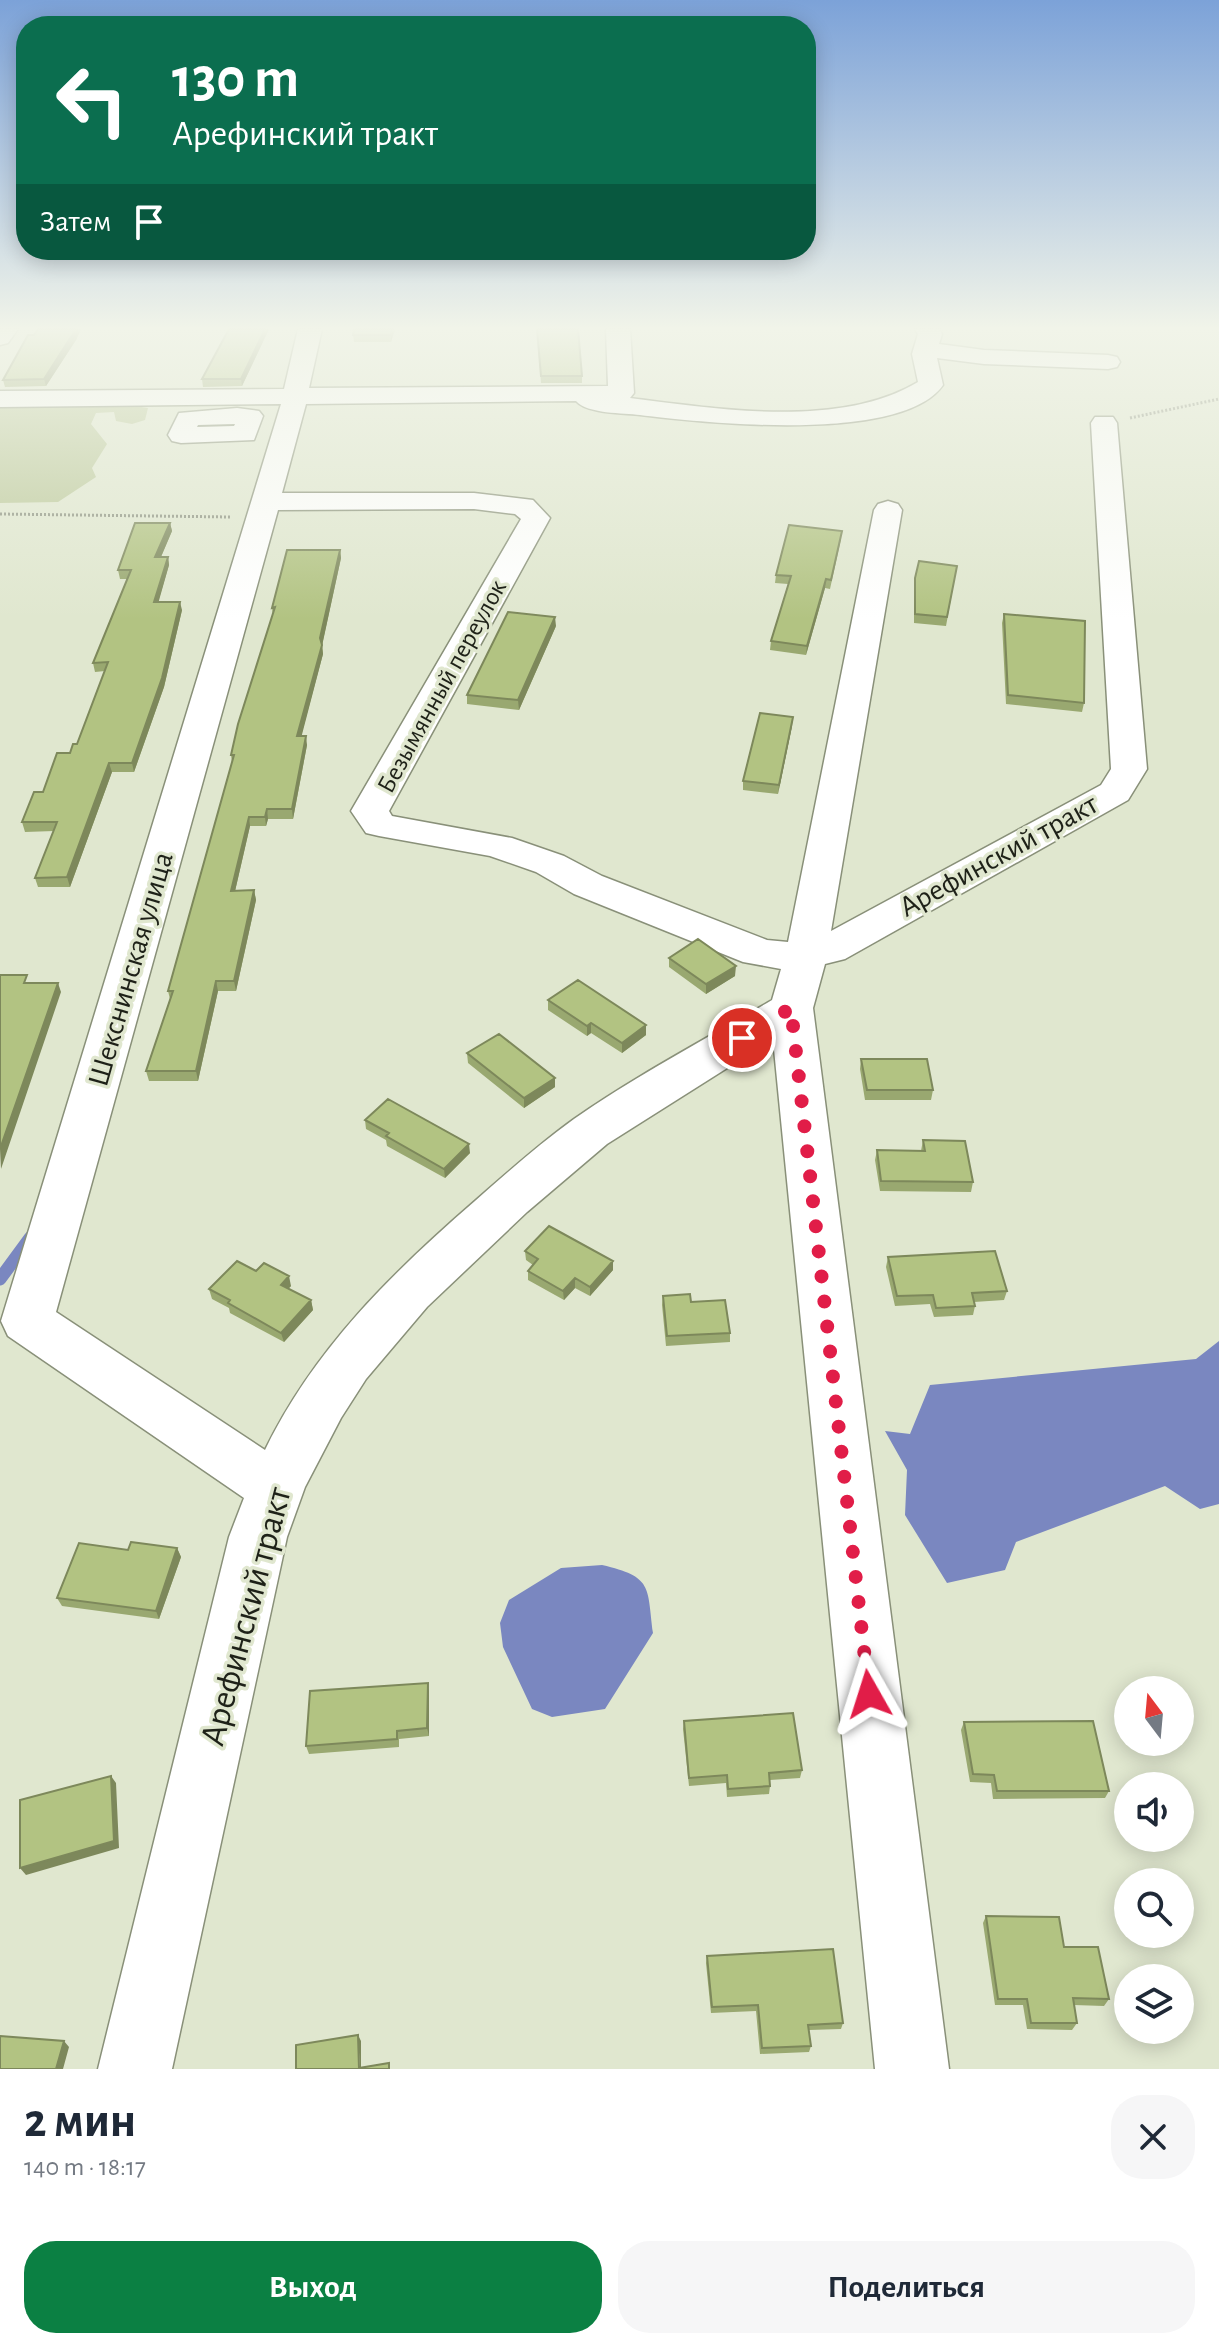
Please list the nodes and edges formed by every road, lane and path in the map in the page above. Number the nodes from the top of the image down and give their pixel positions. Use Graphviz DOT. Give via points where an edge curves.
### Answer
graph roads {
  1 [pos="287,426"];
  2 [pos="1104,426"];
  3 [pos="888,510"];
  4 [pos="263,511"];
  5 [pos="0,514"];
  6 [pos="799,982"];
  7 [pos="14,1325"];
  8 [pos="274,1487"];
  9 [pos="135,2069"];
  10 [pos="912,2069"];
  1 -- 4 [label="street, Шекснинская улица"];
  2 -- 6 [label="street, Арефинский тракт" via="1129,769 1115,792 830,949"];
  3 -- 6 [label="street"];
  4 -- 5 [label="path" via="217,516"];
  4 -- 6 [label="street, Безымянный переулок" via="474,501 523,506 536,518 370,811 379,825 498,846 550,864 588,885 783,958"];
  4 -- 7 [label="street, Шекснинская улица"];
  6 -- 8 [label="street, Арефинский тракт" via="551,1163 429,1271 347,1360 313,1411"];
  6 -- 10 [label="street"];
  7 -- 8 [label="street, Шекснинская улица"];
  8 -- 9 [label="street, Арефинский тракт"];
}
